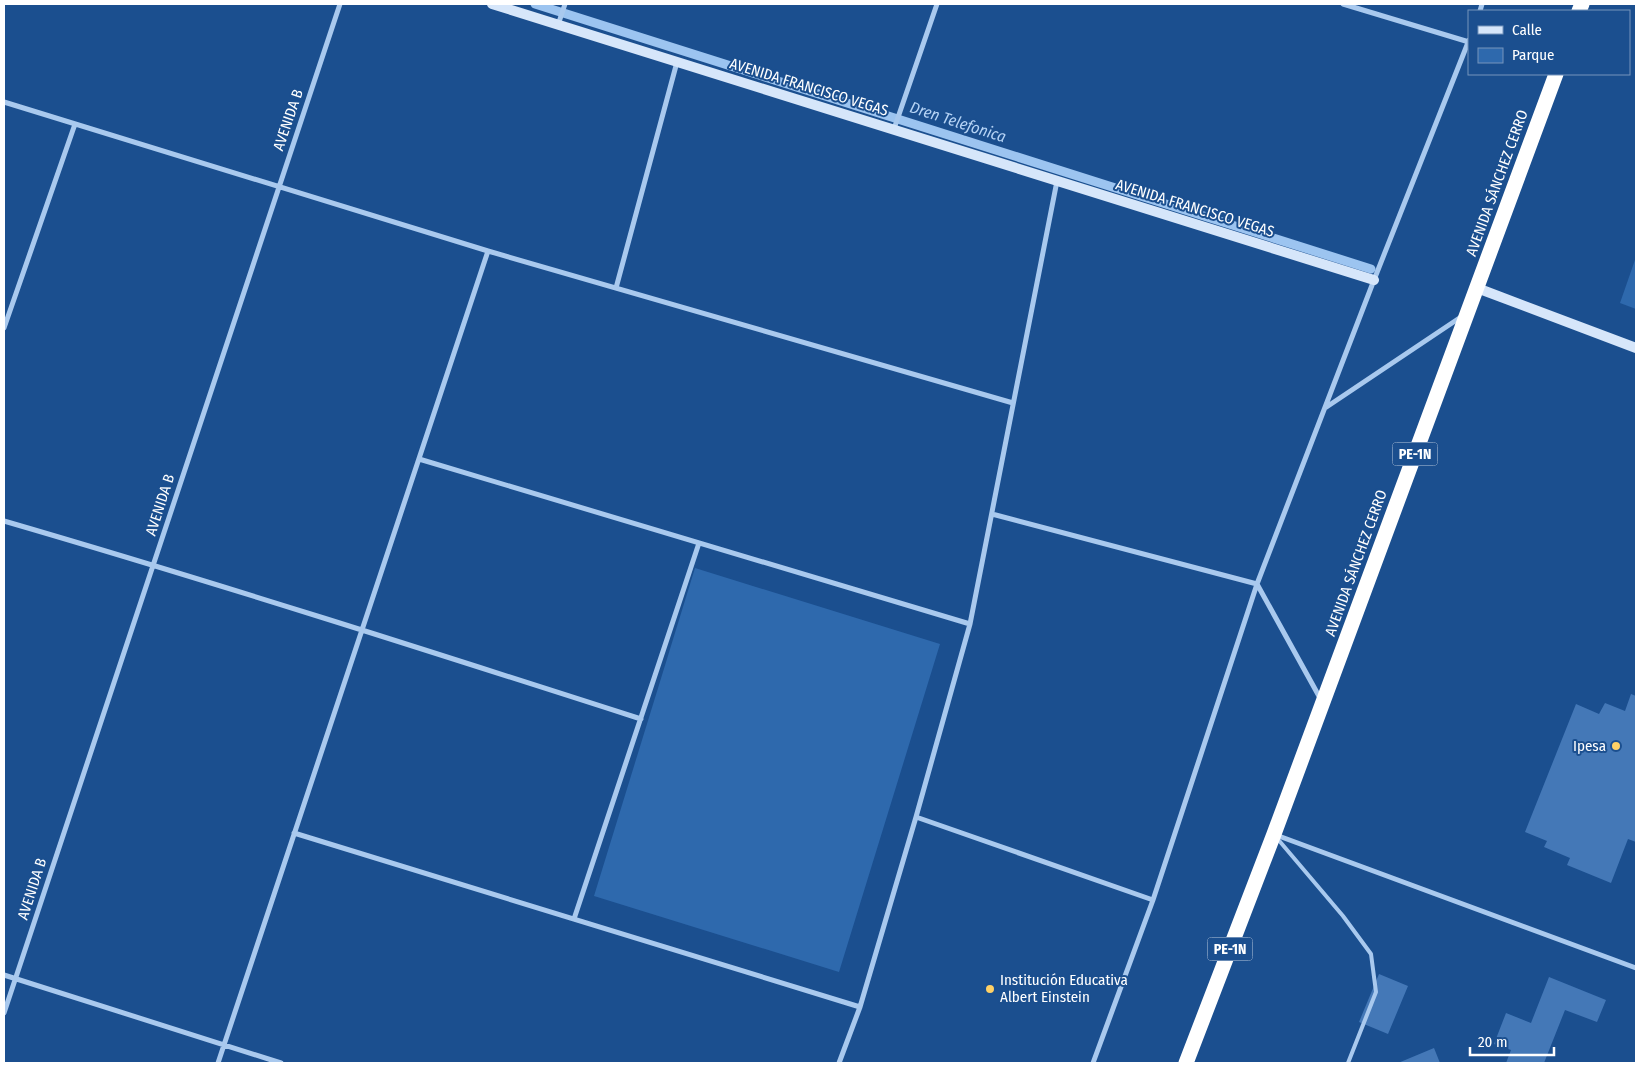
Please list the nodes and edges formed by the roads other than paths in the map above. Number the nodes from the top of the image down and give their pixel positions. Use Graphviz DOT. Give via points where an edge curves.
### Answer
graph roads {
  1 [pos="340,4"];
  2 [pos="492,4"];
  3 [pos="565,4"];
  4 [pos="937,4"];
  5 [pos="1343,4"];
  6 [pos="558,24"];
  7 [pos="1468,41"];
  8 [pos="1468,44"];
  9 [pos="678,61"];
  10 [pos="1556,75"];
  11 [pos="4,102"];
  12 [pos="75,124"];
  13 [pos="894,129"];
  14 [pos="1057,180"];
  15 [pos="279,186"];
  16 [pos="488,251"];
  17 [pos="1374,280"];
  18 [pos="616,288"];
  19 [pos="1477,288"];
  20 [pos="1468,313"];
  21 [pos="6,314"];
  22 [pos="4,328"];
  23 [pos="1636,348"];
  24 [pos="1013,403"];
  25 [pos="1324,409"];
  26 [pos="419,459"];
  27 [pos="992,514"];
  28 [pos="4,521"];
  29 [pos="699,543"];
  30 [pos="154,564"];
  31 [pos="1257,584"];
  32 [pos="970,624"];
  33 [pos="362,629"];
  34 [pos="1323,702"];
  35 [pos="641,719"];
  36 [pos="916,817"];
  37 [pos="294,833"];
  38 [pos="1274,834"];
  39 [pos="1153,900"];
  40 [pos="574,919"];
  41 [pos="1636,968"];
  42 [pos="4,975"];
  43 [pos="15,978"];
  44 [pos="860,1008"];
  45 [pos="4,1013"];
  46 [pos="224,1045"];
  47 [pos="218,1063"];
  48 [pos="281,1063"];
  49 [pos="839,1063"];
  50 [pos="1093,1063"];
  51 [pos="1186,1063"];
  52 [pos="1348,1063"];
  1 -- 15 [label="street, AVENIDA B"];
  2 -- 6 [label="street, AVENIDA FRANCISCO VEGAS"];
  3 -- 6 [label="street"];
  4 -- 13 [label="street"];
  5 -- 7 [label="street"];
  6 -- 9 [label="street, AVENIDA FRANCISCO VEGAS"];
  8 -- 17 [label="street"];
  9 -- 13 [label="street, AVENIDA FRANCISCO VEGAS"];
  9 -- 18 [label="street"];
  10 -- 19 [label="highway, AVENIDA SÁNCHEZ CERRO / PE-1N"];
  11 -- 12 [label="street"];
  12 -- 15 [label="street"];
  12 -- 21 [label="street"];
  13 -- 14 [label="street, AVENIDA FRANCISCO VEGAS"];
  14 -- 17 [label="street, AVENIDA FRANCISCO VEGAS"];
  14 -- 24 [label="street"];
  15 -- 16 [label="street"];
  15 -- 30 [label="street, AVENIDA B"];
  16 -- 18 [label="street"];
  16 -- 26 [label="street"];
  17 -- 25 [label="street"];
  18 -- 24 [label="street"];
  19 -- 20 [label="highway, AVENIDA SÁNCHEZ CERRO / PE-1N"];
  19 -- 23 [label="street"];
  20 -- 25 [label="street"];
  20 -- 34 [label="highway, AVENIDA SÁNCHEZ CERRO / PE-1N"];
  21 -- 22 [label="street"];
  24 -- 27 [label="street"];
  25 -- 31 [label="street"];
  26 -- 29 [label="street"];
  26 -- 33 [label="street"];
  27 -- 31 [label="street"];
  27 -- 32 [label="street"];
  28 -- 30 [label="street"];
  29 -- 32 [label="street"];
  29 -- 35 [label="street"];
  30 -- 33 [label="street"];
  30 -- 43 [label="street, AVENIDA B"];
  31 -- 34 [label="street"];
  31 -- 39 [label="street"];
  32 -- 36 [label="street"];
  33 -- 35 [label="street"];
  33 -- 37 [label="street"];
  34 -- 38 [label="highway, AVENIDA SÁNCHEZ CERRO / PE-1N"];
  35 -- 40 [label="street"];
  36 -- 39 [label="street"];
  36 -- 44 [label="street"];
  37 -- 40 [label="street"];
  37 -- 46 [label="street"];
  38 -- 41 [label="street"];
  38 -- 51 [label="highway, AVENIDA SÁNCHEZ CERRO / PE-1N"];
  38 -- 52 [label="lane" via="1371,954 1376,992"];
  39 -- 50 [label="street"];
  40 -- 44 [label="street"];
  42 -- 43 [label="street"];
  43 -- 45 [label="street, AVENIDA B"];
  43 -- 46 [label="street"];
  44 -- 49 [label="street"];
  46 -- 47 [label="street"];
  46 -- 48 [label="street"];
}
